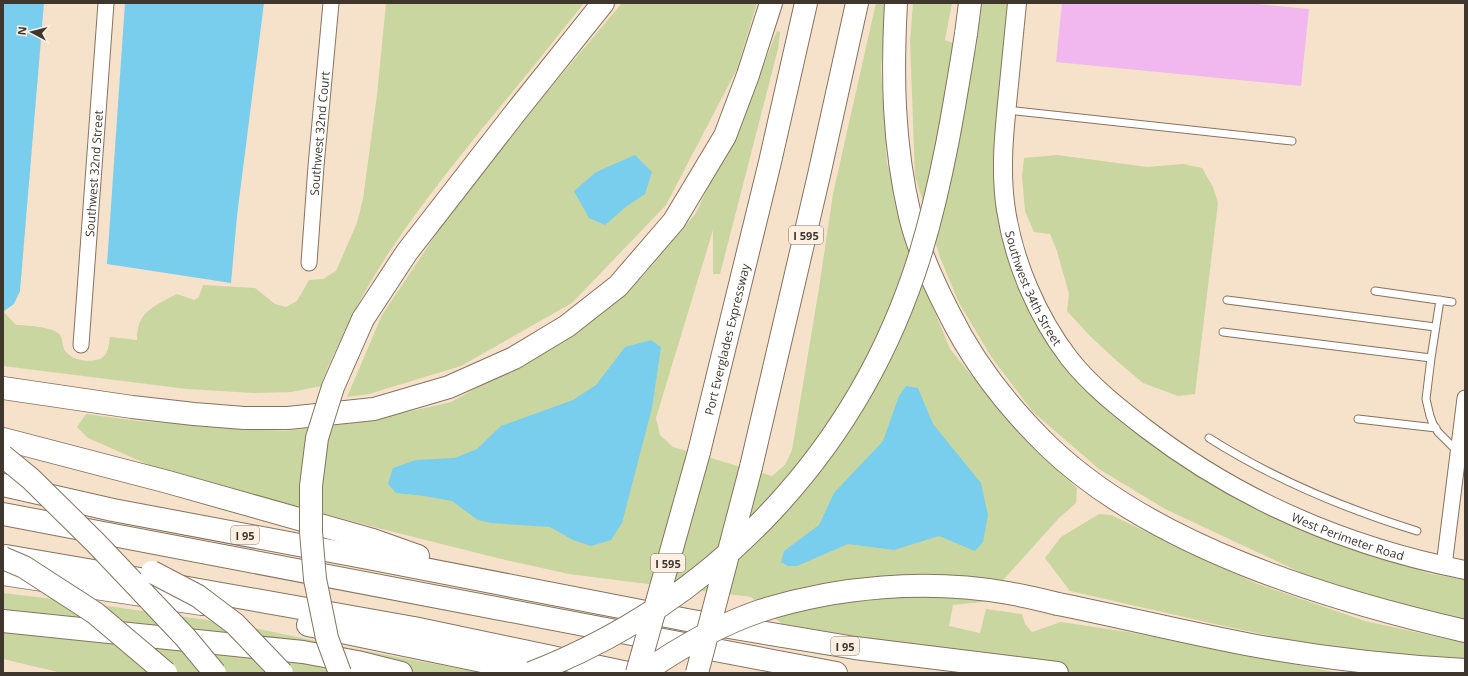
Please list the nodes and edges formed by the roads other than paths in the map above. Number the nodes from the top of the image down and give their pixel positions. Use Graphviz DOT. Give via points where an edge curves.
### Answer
graph roads {
  1 [pos="106,3"];
  2 [pos="331,3"];
  3 [pos="603,3"];
  4 [pos="771,3"];
  5 [pos="806,3"];
  6 [pos="857,3"];
  7 [pos="896,3"];
  8 [pos="970,3"];
  9 [pos="1016,3"];
  10 [pos="1006,110"];
  11 [pos="1292,141"];
  12 [pos="309,263"];
  13 [pos="1375,291"];
  14 [pos="1227,300"];
  15 [pos="1440,300"];
  16 [pos="1452,302"];
  17 [pos="1435,327"];
  18 [pos="1223,332"];
  19 [pos="81,345"];
  20 [pos="1430,358"];
  21 [pos="3,388"];
  22 [pos="1465,398"];
  23 [pos="1358,419"];
  24 [pos="1436,428"];
  25 [pos="1209,438"];
  26 [pos="3,440"];
  27 [pos="1458,452"];
  28 [pos="3,456"];
  29 [pos="3,485"];
  30 [pos="1236,488"];
  31 [pos="3,514"];
  32 [pos="1417,531"];
  33 [pos="3,543"];
  34 [pos="3,557"];
  35 [pos="1444,566"];
  36 [pos="1465,570"];
  37 [pos="3,574"];
  38 [pos="487,581"];
  39 [pos="3,621"];
  40 [pos="1465,631"];
  41 [pos="1465,670"];
  42 [pos="166,673"];
  43 [pos="215,673"];
  44 [pos="282,673"];
  45 [pos="340,673"];
  46 [pos="401,673"];
  47 [pos="531,673"];
  48 [pos="540,673"];
  49 [pos="628,673"];
  50 [pos="637,673"];
  51 [pos="643,673"];
  52 [pos="697,673"];
  53 [pos="836,673"];
  54 [pos="1057,673"];
  1 -- 19 [label="street, Southwest 32nd Street"];
  2 -- 12 [label="street, Southwest 32nd Court"];
  3 -- 45 [label="highway, bridge" via="407,252 363,319 333,387 317,438 311,486 311,532 315,579 327,638"];
  4 -- 21 [label="highway" via="725,136 674,221 618,286 566,326 514,358 449,387 374,409 288,418 238,418 186,413"];
  5 -- 50 [label="highway, Port Everglades Expressway / I 595, bridge" via="699,452"];
  6 -- 52 [label="highway, I 595, bridge" via="751,467"];
  7 -- 40 [label="highway" via="893,81 897,135 900,165 919,245 936,287 970,351 1026,424 1049,447 1095,484 1122,503 1184,536 1248,565 1317,590"];
  8 -- 47 [label="highway, bridge" via="945,158 919,257 902,304 870,373 848,412 824,448 764,520 698,580 627,627"];
  9 -- 10 [label="street, Southwest 34th Street"];
  10 -- 11 [label="lane"];
  10 -- 30 [label="street, Southwest 34th Street" via="1002,148 1006,210 1025,277 1048,326 1069,358 1113,403 1172,449"];
  13 -- 15 [label="lane"];
  14 -- 17 [label="lane"];
  15 -- 16 [label="lane"];
  15 -- 17 [label="lane"];
  17 -- 20 [label="lane"];
  18 -- 20 [label="lane"];
  20 -- 24 [label="lane" via="1426,398"];
  22 -- 27 [label="street"];
  23 -- 24 [label="lane"];
  24 -- 27 [label="lane"];
  25 -- 32 [label="lane" via="1294,485 1364,514"];
  26 -- 38 [label="highway" via="168,482 373,540"];
  27 -- 35 [label="street"];
  28 -- 43 [label="highway, bridge" via="31,479 96,543 185,637"];
  29 -- 38 [label="highway, I 95" via="113,510"];
  30 -- 35 [label="street, West Perimeter Road" via="1289,515 1336,534 1399,555"];
  31 -- 53 [label="highway"];
  33 -- 44 [label="highway, bridge" via="152,572 198,596 235,624"];
  34 -- 42 [label="highway, bridge" via="24,567 95,613"];
  34 -- 49 [label="highway" via="414,628"];
  35 -- 36 [label="street, West Perimeter Road"];
  37 -- 48 [label="highway" via="201,604"];
  38 -- 54 [label="highway, I 95" via="855,648"];
  39 -- 46 [label="highway" via="303,652"];
  41 -- 51 [label="highway, bridge" via="1400,666 1299,653 1208,637 1007,593 940,586 889,587 834,594 759,612 690,644"];
}
